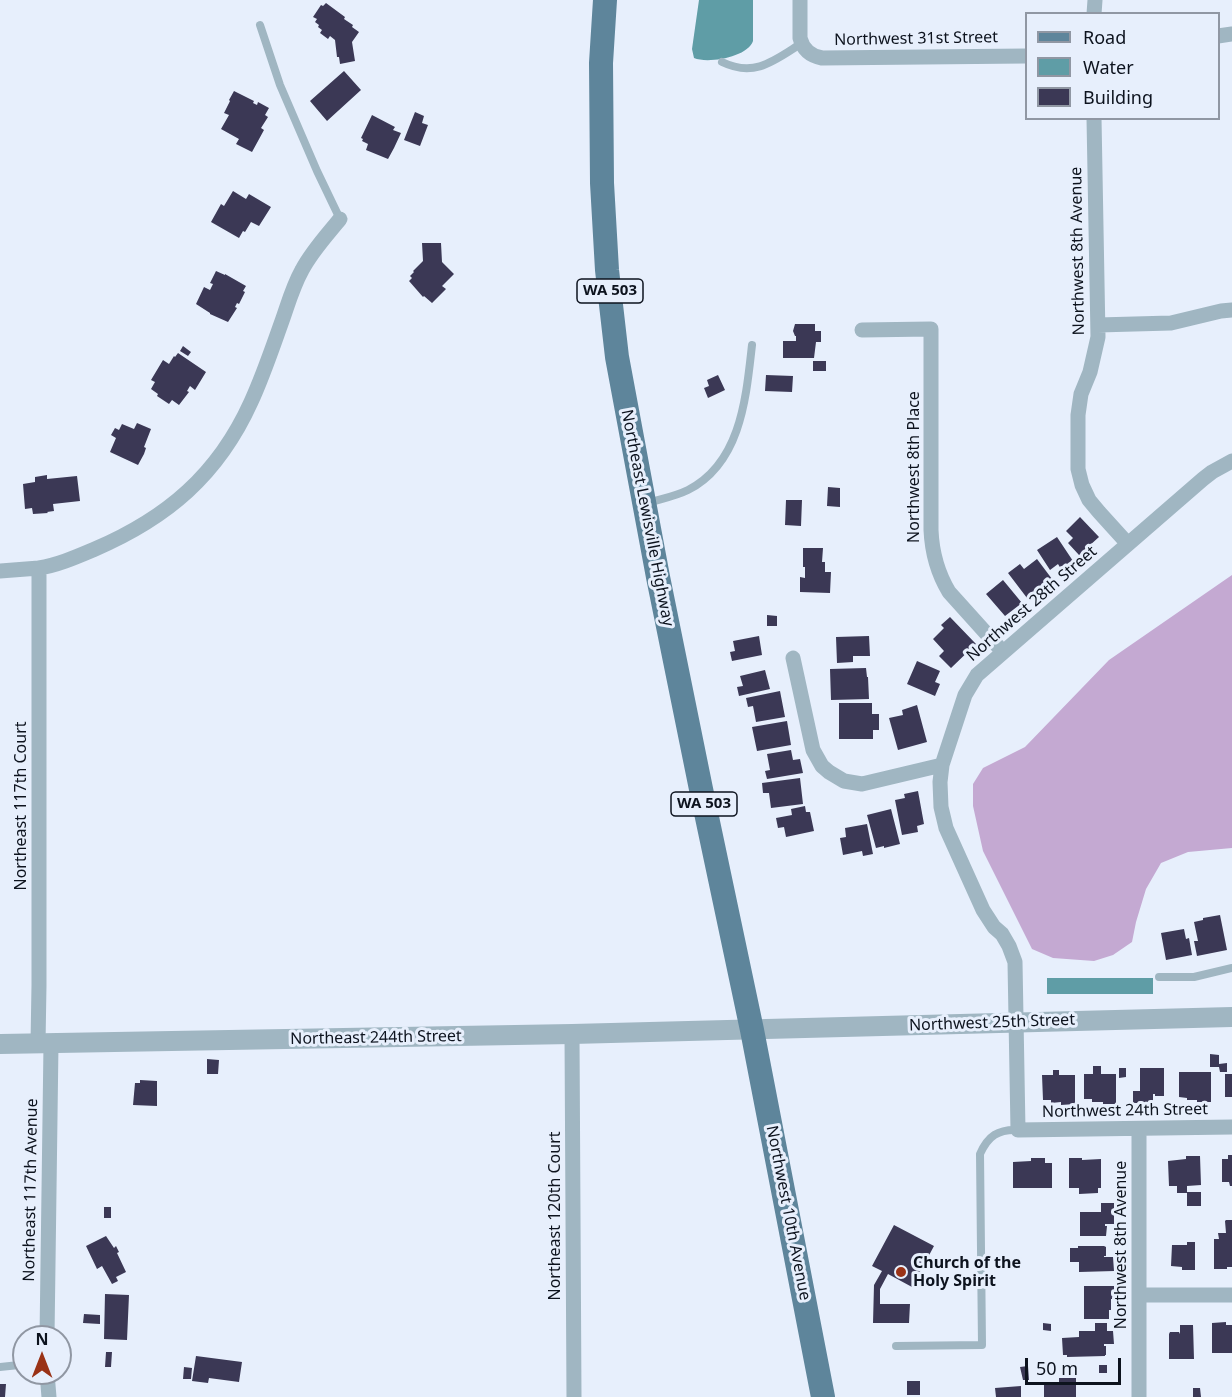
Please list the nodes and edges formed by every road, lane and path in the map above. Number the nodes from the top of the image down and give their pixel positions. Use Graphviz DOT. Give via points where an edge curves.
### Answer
graph roads {
  1 [pos="605,0"];
  2 [pos="800,0"];
  3 [pos="260,25"];
  4 [pos="805,47"];
  5 [pos="1025,56"];
  6 [pos="722,62"];
  7 [pos="1094,120"];
  8 [pos="340,219"];
  9 [pos="1232,310"];
  10 [pos="1098,325"];
  11 [pos="862,330"];
  12 [pos="752,345"];
  13 [pos="1232,461"];
  14 [pos="644,504"];
  15 [pos="1128,544"];
  16 [pos="39,568"];
  17 [pos="0,571"];
  18 [pos="1003,652"];
  19 [pos="793,658"];
  20 [pos="942,765"];
  21 [pos="1232,968"];
  22 [pos="1159,977"];
  23 [pos="1232,1017"];
  24 [pos="1016,1023"];
  25 [pos="752,1030"];
  26 [pos="572,1034"];
  27 [pos="0,1044"];
  28 [pos="44,1044"];
  29 [pos="1232,1127"];
  30 [pos="1139,1129"];
  31 [pos="1018,1130"];
  32 [pos="1139,1295"];
  33 [pos="1232,1295"];
  34 [pos="46,1325"];
  35 [pos="896,1346"];
  36 [pos="574,1397"];
  37 [pos="824,1397"];
  38 [pos="1139,1397"];
  1 -- 14 [label="main road, Northeast Lewisville Highway / WA 503" via="601,63 607,270 617,357"];
  2 -- 4 [label="street" via="800,38"];
  3 -- 8 [label="lane" via="280,86"];
  4 -- 5 [label="street, Northwest 31st Street" via="822,58"];
  4 -- 6 [label="lane" via="753,69"];
  7 -- 10 [label="street, Northwest 8th Avenue"];
  8 -- 16 [label="street" via="301,271 250,404 211,467 180,498 129,534"];
  9 -- 10 [label="street" via="1171,323"];
  10 -- 15 [label="street, Northwest 8th Avenue" via="1095,356 1079,405 1078,469 1089,500"];
  11 -- 18 [label="street, Northwest 8th Place" via="932,329 933,556 949,592"];
  12 -- 14 [label="lane" via="746,397 723,459 686,491"];
  13 -- 15 [label="street, Northwest 28th Street" via="1212,472"];
  14 -- 25 [label="main road, Northeast Lewisville Highway / WA 503"];
  15 -- 18 [label="street, Northwest 28th Street"];
  16 -- 17 [label="street"];
  16 -- 28 [label="street, Northeast 117th Court" via="39,984"];
  18 -- 20 [label="street, Northwest 28th Street" via="977,675 965,694"];
  19 -- 20 [label="street" via="813,750 822,766 836,778 862,784"];
  20 -- 24 [label="street, Northwest 28th Street" via="940,796 946,828 983,910 1012,952"];
  21 -- 22 [label="lane" via="1194,977"];
  23 -- 24 [label="street, Northwest 25th Street"];
  24 -- 25 [label="street, Northwest 25th Street"];
  24 -- 31 [label="street, Northwest 28th Street"];
  25 -- 26 [label="street, Northeast 244th Street"];
  25 -- 37 [label="main road, Northwest 10th Avenue / WA 503"];
  26 -- 28 [label="street, Northeast 244th Street"];
  26 -- 36 [label="street, Northeast 120th Court"];
  27 -- 28 [label="street, Northeast 244th Street"];
  28 -- 34 [label="street, Northeast 117th Avenue"];
  29 -- 30 [label="street, Northwest 24th Street"];
  30 -- 31 [label="street, Northwest 24th Street"];
  30 -- 32 [label="street, Northwest 8th Avenue"];
  31 -- 35 [label="lane" via="999,1132 980,1154 982,1345"];
  32 -- 33 [label="street"];
  32 -- 38 [label="street, Northwest 8th Avenue"];
}
